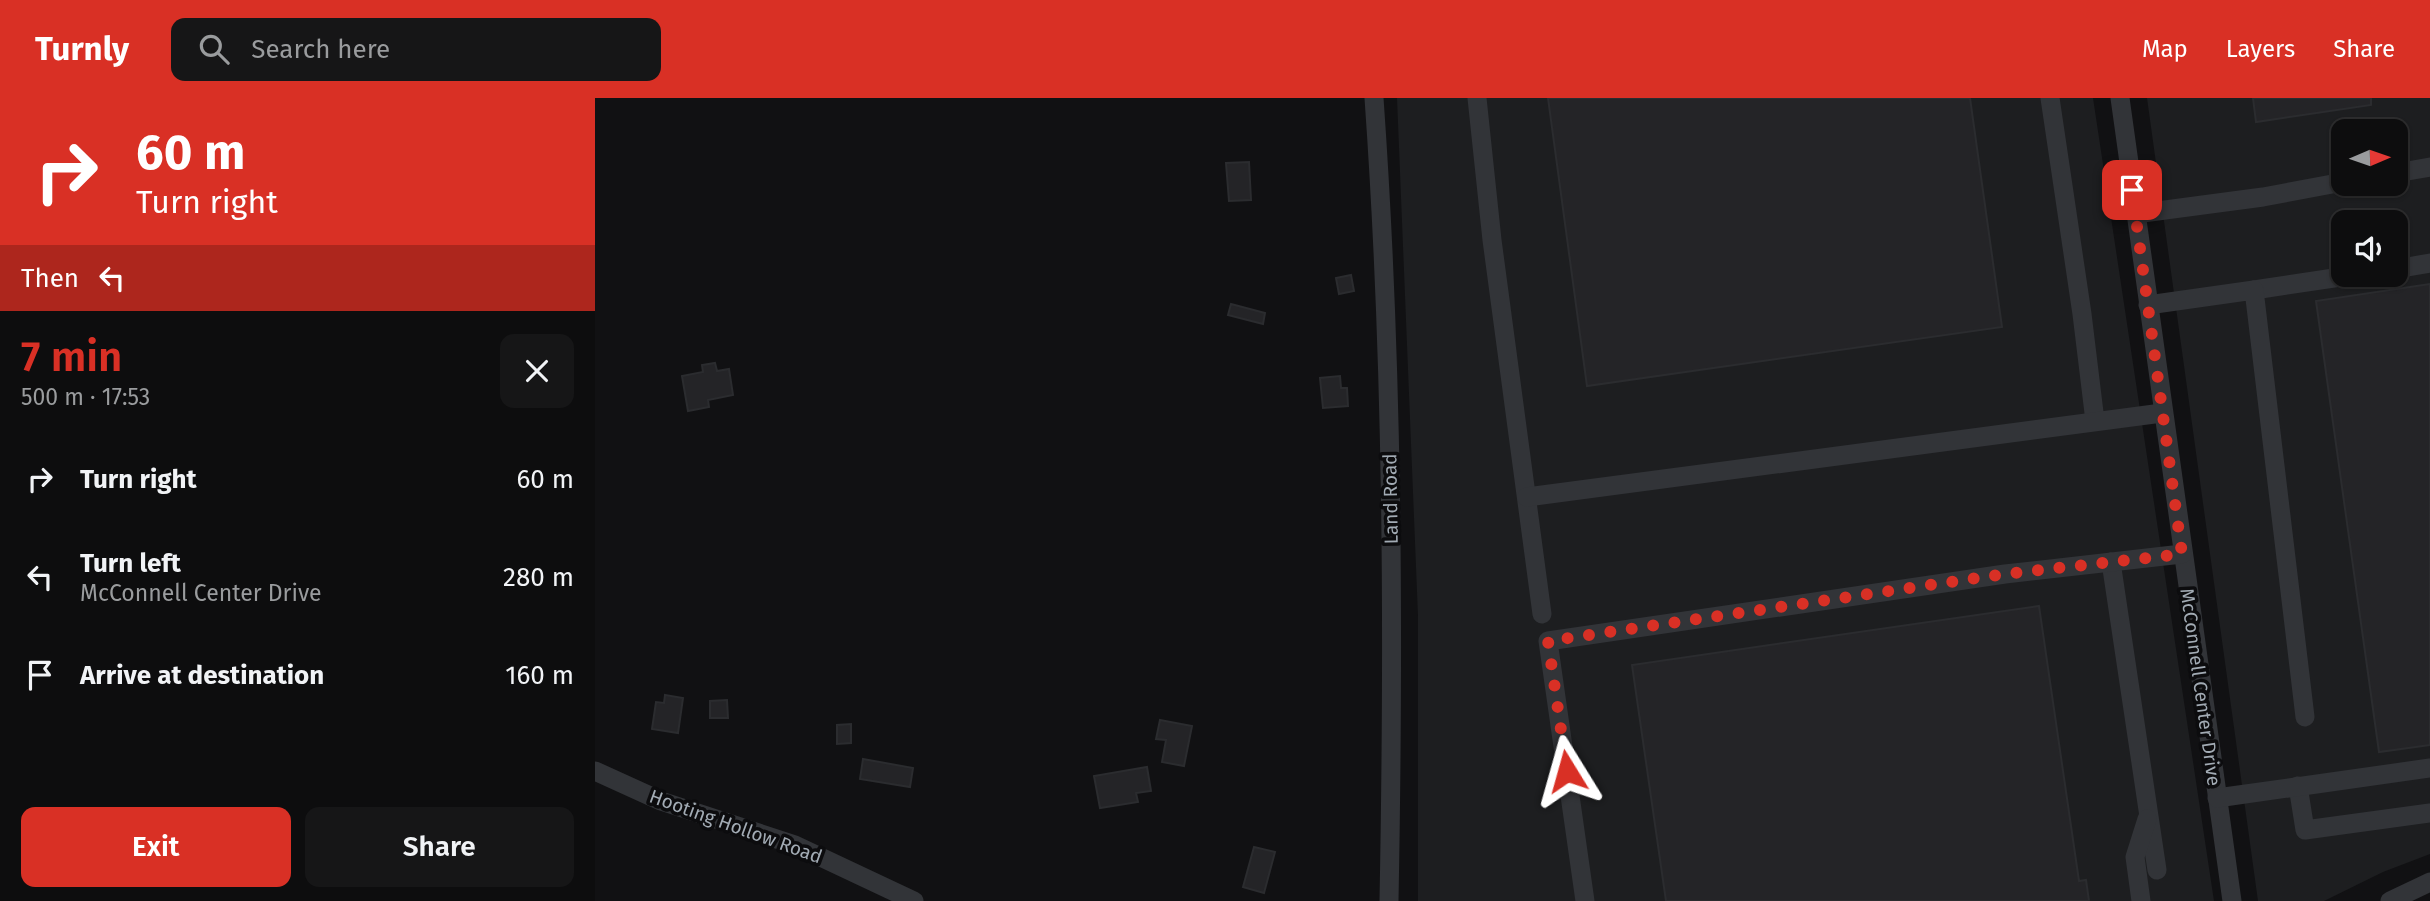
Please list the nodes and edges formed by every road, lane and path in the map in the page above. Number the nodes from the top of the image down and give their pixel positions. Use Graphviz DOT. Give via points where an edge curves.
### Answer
graph roads {
  1 [pos="1374,98"];
  2 [pos="1477,98"];
  3 [pos="2050,98"];
  4 [pos="2120,98"];
  5 [pos="2430,167"];
  6 [pos="2408,171"];
  7 [pos="2331,184"];
  8 [pos="2136,214"];
  9 [pos="2430,263"];
  10 [pos="2408,266"];
  11 [pos="2331,278"];
  12 [pos="2254,290"];
  13 [pos="2148,305"];
  14 [pos="2162,413"];
  15 [pos="2095,421"];
  16 [pos="1527,497"];
  17 [pos="2182,554"];
  18 [pos="2111,562"];
  19 [pos="1542,614"];
  20 [pos="2305,717"];
  21 [pos="2430,768"];
  22 [pos="595,771"];
  23 [pos="2298,786"];
  24 [pos="2217,798"];
  25 [pos="2430,813"];
  26 [pos="2148,814"];
  27 [pos="2157,870"];
  28 [pos="2430,882"];
  29 [pos="914,901"];
  30 [pos="1389,901"];
  31 [pos="1585,901"];
  32 [pos="2141,901"];
  33 [pos="2232,901"];
  34 [pos="2390,901"];
  1 -- 30 [label="street, Land Road" via="1389,398 1393,690"];
  2 -- 16 [label="street"];
  3 -- 15 [label="street"];
  4 -- 8 [label="street, McConnell Center Drive"];
  5 -- 6 [label="street"];
  7 -- 8 [label="street"];
  8 -- 13 [label="street, McConnell Center Drive"];
  9 -- 10 [label="street"];
  11 -- 12 [label="street"];
  12 -- 13 [label="street"];
  12 -- 20 [label="street"];
  13 -- 14 [label="street, McConnell Center Drive"];
  14 -- 15 [label="street"];
  14 -- 17 [label="street, McConnell Center Drive"];
  15 -- 16 [label="street"];
  16 -- 19 [label="street"];
  17 -- 18 [label="street"];
  17 -- 24 [label="street, McConnell Center Drive"];
  18 -- 26 [label="street"];
  18 -- 31 [label="street" via="1548,641"];
  21 -- 23 [label="street"];
  22 -- 29 [label="street, Hooting Hollow Road" via="661,801 795,845"];
  23 -- 24 [label="street"];
  23 -- 25 [label="street" via="2305,830"];
  24 -- 33 [label="street, McConnell Center Drive"];
  26 -- 27 [label="street"];
  26 -- 32 [label="street" via="2135,857"];
  28 -- 34 [label="street"];
}
